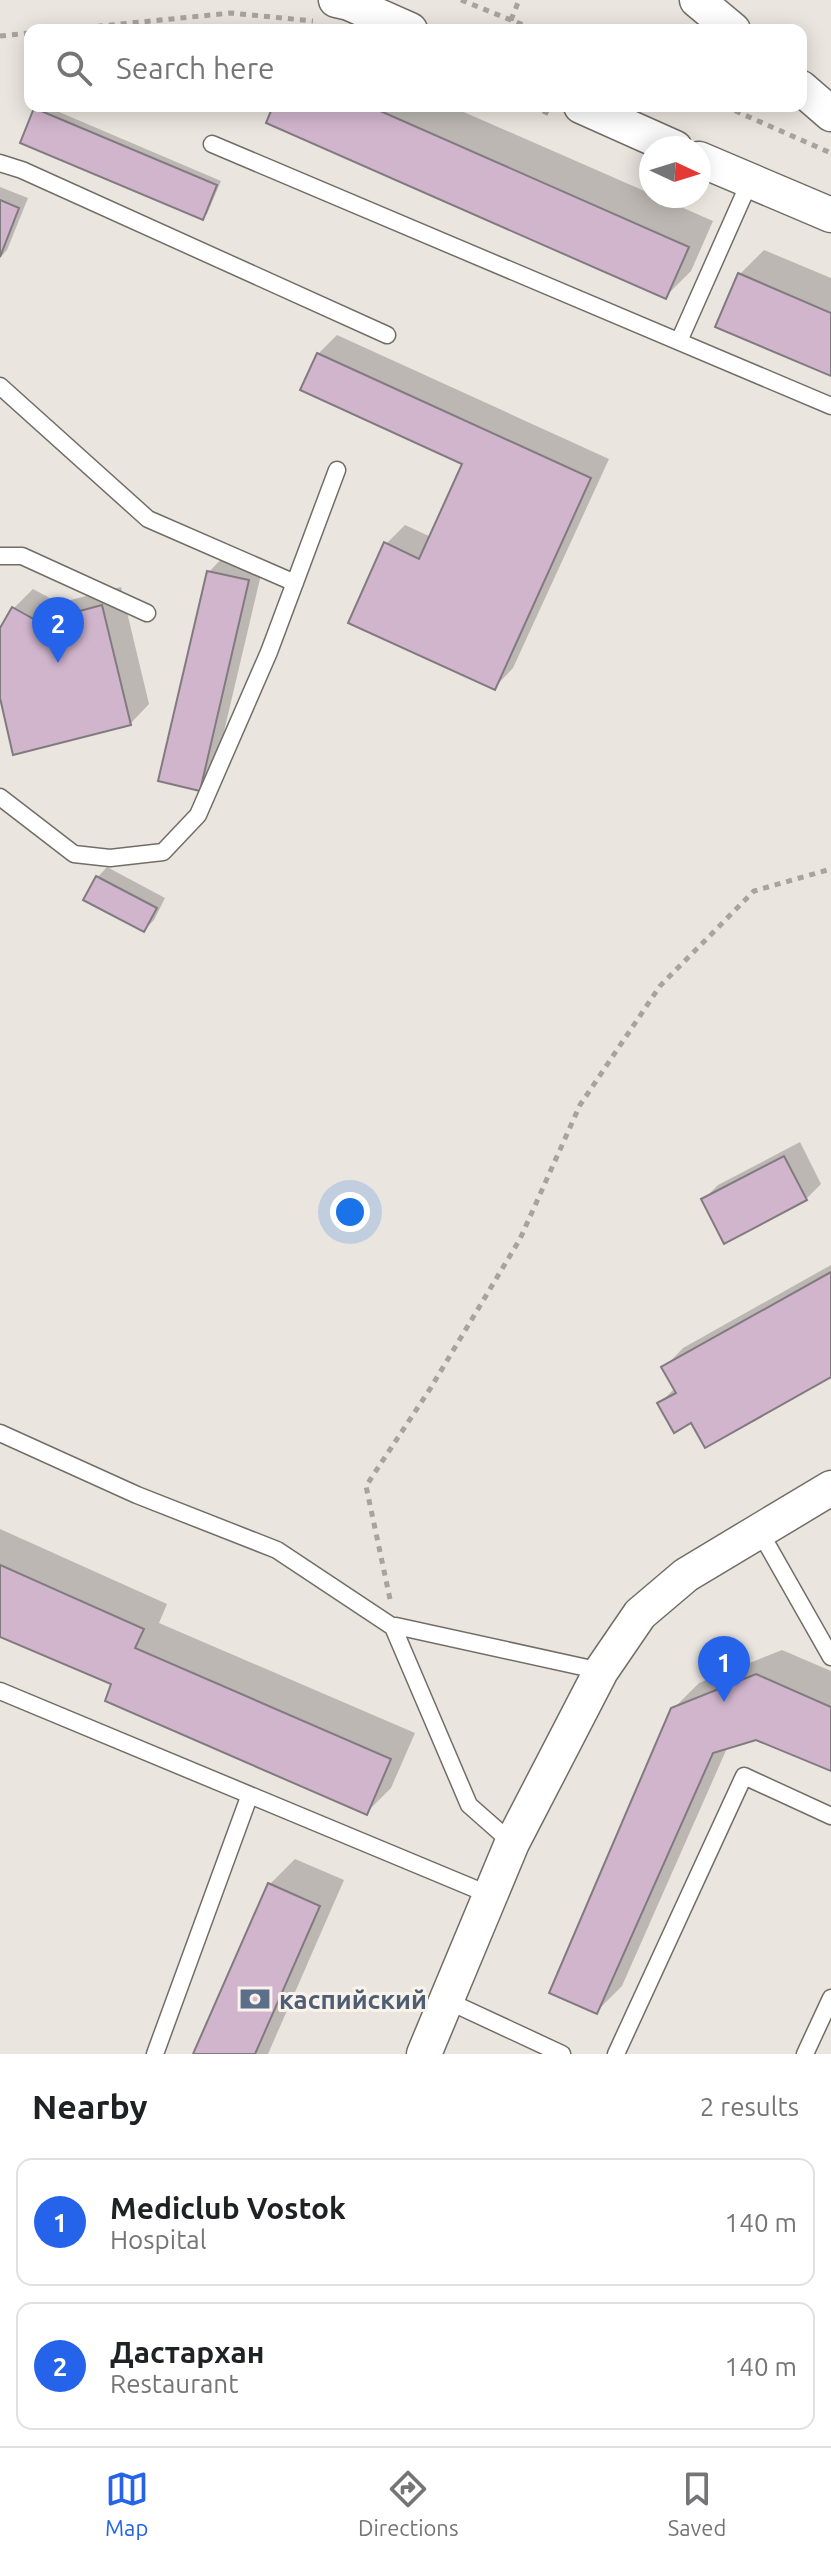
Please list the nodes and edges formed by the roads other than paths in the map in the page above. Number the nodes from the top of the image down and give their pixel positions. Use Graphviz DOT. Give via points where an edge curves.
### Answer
graph roads {
  1 [pos="697,0"];
  2 [pos="327,11"];
  3 [pos="396,24"];
  4 [pos="726,24"];
  5 [pos="807,93"];
  6 [pos="594,112"];
  7 [pos="831,114"];
  8 [pos="648,136"];
  9 [pos="212,144"];
  10 [pos="0,163"];
  11 [pos="711,164"];
  12 [pos="750,181"];
  13 [pos="831,215"];
  14 [pos="387,335"];
  15 [pos="679,341"];
  16 [pos="0,386"];
  17 [pos="831,406"];
  18 [pos="337,470"];
  19 [pos="0,556"];
  20 [pos="295,583"];
  21 [pos="147,613"];
  22 [pos="0,797"];
  23 [pos="0,1433"];
  24 [pos="831,1488"];
  25 [pos="760,1532"];
  26 [pos="396,1626"];
  27 [pos="831,1657"];
  28 [pos="601,1671"];
  29 [pos="0,1691"];
  30 [pos="249,1797"];
  31 [pos="831,1816"];
  32 [pos="512,1843"];
  33 [pos="490,1895"];
  34 [pos="831,1998"];
  35 [pos="448,2001"];
  36 [pos="155,2054"];
  37 [pos="424,2054"];
  38 [pos="562,2054"];
  39 [pos="616,2054"];
  40 [pos="805,2054"];
  1 -- 4 [label="street"];
  2 -- 3 [label="street" via="349,3"];
  5 -- 7 [label="street"];
  6 -- 8 [label="street"];
  9 -- 15 [label="lane"];
  10 -- 14 [label="lane"];
  11 -- 12 [label="street"];
  12 -- 13 [label="street"];
  12 -- 15 [label="lane"];
  15 -- 17 [label="lane"];
  16 -- 20 [label="lane" via="148,519"];
  18 -- 20 [label="lane"];
  19 -- 21 [label="lane" via="22,556"];
  20 -- 22 [label="lane" via="198,815 163,852 110,858 74,854"];
  23 -- 32 [label="lane" via="277,1550 393,1627 469,1805"];
  24 -- 25 [label="street"];
  25 -- 27 [label="lane"];
  25 -- 28 [label="street" via="686,1575 640,1614"];
  26 -- 28 [label="lane"];
  28 -- 32 [label="street"];
  29 -- 30 [label="lane"];
  30 -- 33 [label="lane"];
  30 -- 36 [label="lane"];
  31 -- 39 [label="lane" via="744,1776"];
  32 -- 33 [label="street"];
  33 -- 35 [label="street"];
  34 -- 40 [label="lane"];
  35 -- 37 [label="street"];
  35 -- 38 [label="lane"];
}
